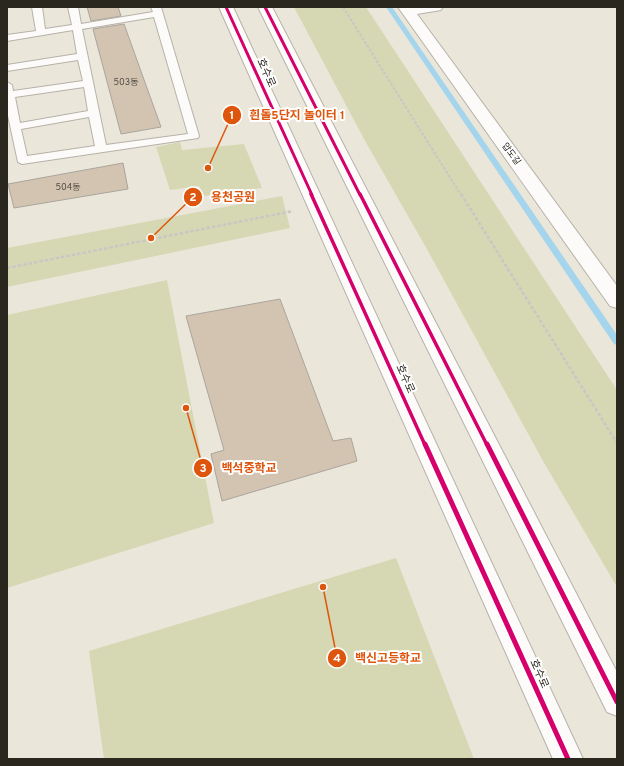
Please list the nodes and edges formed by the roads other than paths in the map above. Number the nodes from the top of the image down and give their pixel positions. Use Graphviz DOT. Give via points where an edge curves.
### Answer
graph roads {
  1 [pos="37,7"];
  2 [pos="73,7"];
  3 [pos="226,7"];
  4 [pos="265,7"];
  5 [pos="436,7"];
  6 [pos="407,9"];
  7 [pos="157,11"];
  8 [pos="78,27"];
  9 [pos="41,32"];
  10 [pos="7,38"];
  11 [pos="84,56"];
  12 [pos="7,68"];
  13 [pos="89,83"];
  14 [pos="8,90"];
  15 [pos="94,113"];
  16 [pos="16,127"];
  17 [pos="101,149"];
  18 [pos="617,301"];
  19 [pos="617,702"];
  20 [pos="568,759"];
  1 -- 9 [label="lane"];
  2 -- 8 [label="lane"];
  3 -- 20 [label="main road, 호수로"];
  4 -- 19 [label="main road"];
  5 -- 6 [label="main road"];
  6 -- 18 [label="main road, 압도길"];
  7 -- 8 [label="lane"];
  7 -- 17 [label="lane" via="194,136"];
  8 -- 9 [label="lane"];
  8 -- 11 [label="lane"];
  9 -- 10 [label="lane"];
  11 -- 12 [label="lane"];
  11 -- 13 [label="lane"];
  13 -- 14 [label="lane"];
  13 -- 15 [label="lane"];
  14 -- 16 [label="lane"];
  15 -- 16 [label="lane"];
  15 -- 17 [label="lane"];
  16 -- 17 [label="lane" via="22,160"];
}
